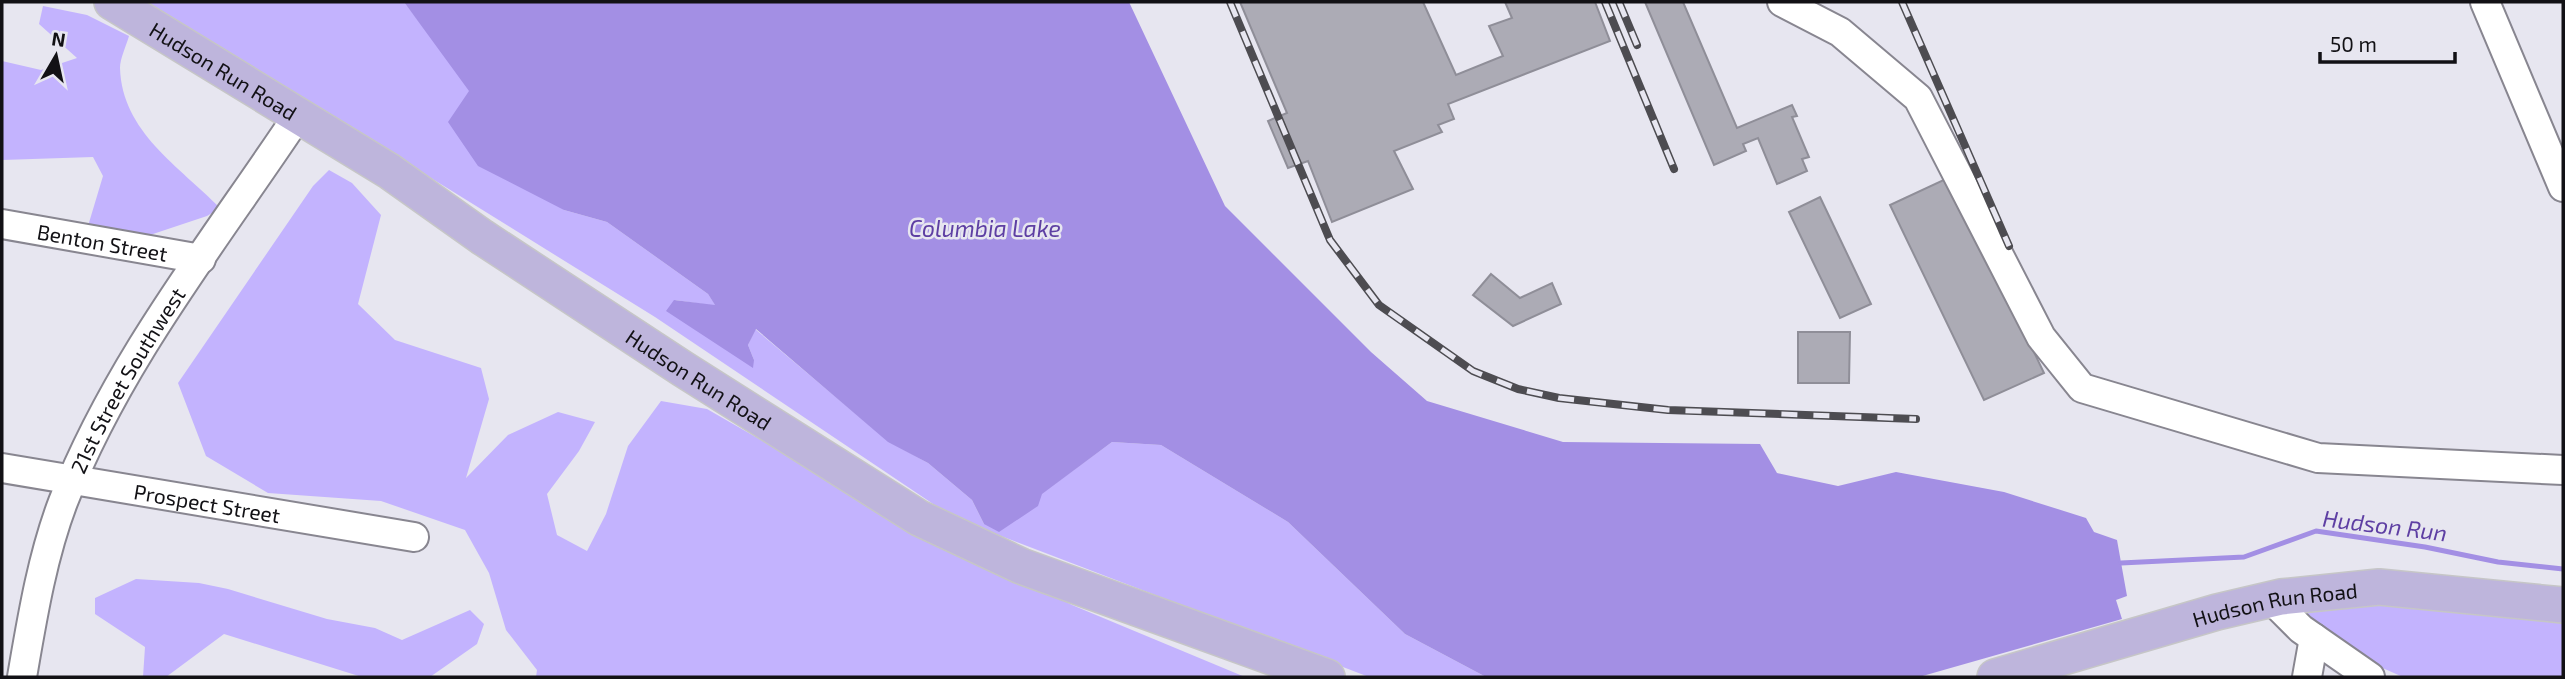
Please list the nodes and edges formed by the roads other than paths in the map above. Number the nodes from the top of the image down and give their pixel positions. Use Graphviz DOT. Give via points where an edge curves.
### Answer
graph roads {
  1 [pos="112,2"];
  2 [pos="1782,2"];
  3 [pos="2486,2"];
  4 [pos="299,114"];
  5 [pos="2563,187"];
  6 [pos="2,223"];
  7 [pos="201,259"];
  8 [pos="2,468"];
  9 [pos="2563,470"];
  10 [pos="72,479"];
  11 [pos="414,537"];
  12 [pos="2272,600"];
  13 [pos="2563,605"];
  14 [pos="2314,638"];
  15 [pos="22,677"];
  16 [pos="1327,677"];
  17 [pos="1995,677"];
  18 [pos="2307,677"];
  19 [pos="2371,677"];
  1 -- 4 [label="main road, Hudson Run Road"];
  2 -- 9 [label="street" via="1840,32 1918,98 2041,337 2082,388 2318,458"];
  3 -- 5 [label="street"];
  4 -- 7 [label="street, 21st Street Southwest"];
  4 -- 16 [label="main road, Hudson Run Road" via="683,369 919,518 1021,566"];
  6 -- 7 [label="street, Benton Street"];
  7 -- 10 [label="street, 21st Street Southwest" via="120,387"];
  8 -- 10 [label="street, Prospect Street"];
  10 -- 11 [label="street, Prospect Street"];
  10 -- 15 [label="street, 21st Street Southwest" via="57,519"];
  12 -- 13 [label="main road, Hudson Run Road" via="2379,587"];
  12 -- 14 [label="street"];
  12 -- 17 [label="main road, Hudson Run Road"];
  14 -- 18 [label="street"];
  14 -- 19 [label="street"];
}
